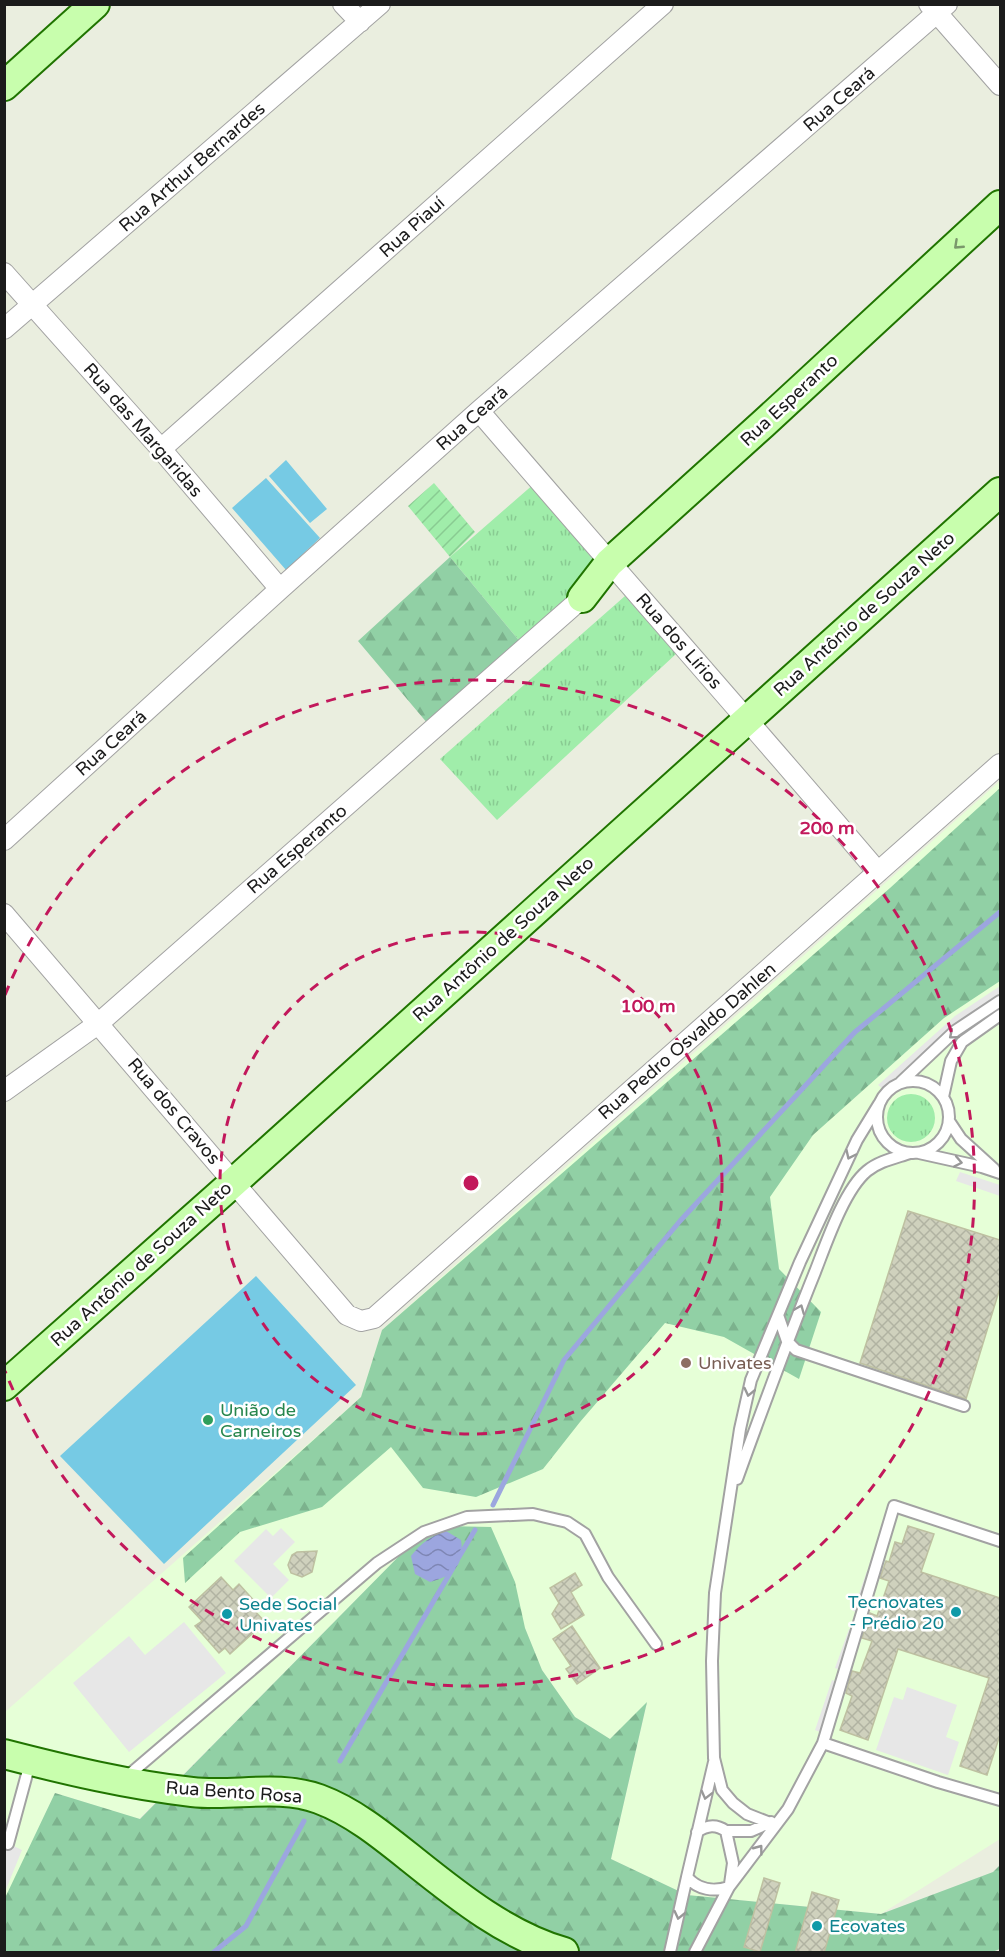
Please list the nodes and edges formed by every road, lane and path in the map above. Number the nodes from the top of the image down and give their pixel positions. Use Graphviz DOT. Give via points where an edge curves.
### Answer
graph roads {
  1 [pos="95,4"];
  2 [pos="343,4"];
  3 [pos="380,4"];
  4 [pos="663,4"];
  5 [pos="937,8"];
  6 [pos="360,22"];
  7 [pos="1000,85"];
  8 [pos="4,86"];
  9 [pos="1000,205"];
  10 [pos="1000,232"];
  11 [pos="4,273"];
  12 [pos="933,281"];
  13 [pos="32,304"];
  14 [pos="4,329"];
  15 [pos="479,411"];
  16 [pos="161,449"];
  17 [pos="1000,492"];
  18 [pos="615,569"];
  19 [pos="280,589"];
  20 [pos="582,598"];
  21 [pos="747,718"];
  22 [pos="1000,764"];
  23 [pos="4,840"];
  24 [pos="878,873"];
  25 [pos="4,914"];
  26 [pos="1000,1001"];
  27 [pos="1000,1015"];
  28 [pos="99,1023"];
  29 [pos="899,1084"];
  30 [pos="4,1091"];
  31 [pos="943,1097"];
  32 [pos="879,1104"];
  33 [pos="949,1121"];
  34 [pos="914,1153"];
  35 [pos="998,1172"];
  36 [pos="234,1182"];
  37 [pos="778,1315"];
  38 [pos="374,1318"];
  39 [pos="787,1341"];
  40 [pos="4,1386"];
  41 [pos="964,1406"];
  42 [pos="729,1502"];
  43 [pos="1000,1541"];
  44 [pos="656,1644"];
  45 [pos="822,1743"];
  46 [pos="18,1757"];
  47 [pos="714,1758"];
  48 [pos="122,1781"];
  49 [pos="1000,1800"];
  50 [pos="788,1809"];
  51 [pos="770,1823"];
  52 [pos="726,1831"];
  53 [pos="697,1832"];
  54 [pos="8,1844"];
  55 [pos="687,1877"];
  56 [pos="729,1887"];
  57 [pos="564,1953"];
  58 [pos="670,1953"];
  59 [pos="695,1953"];
  1 -- 8 [label="street"];
  2 -- 6 [label="street"];
  3 -- 6 [label="street, Rua Arthur Bernardes"];
  4 -- 16 [label="street, Rua Piauí"];
  5 -- 7 [label="street"];
  5 -- 15 [label="street, Rua Ceará"];
  6 -- 13 [label="street, Rua Arthur Bernardes"];
  9 -- 12 [label="street, Rua Esperanto, one-way"];
  10 -- 12 [label="street, Rua Esperanto"];
  11 -- 13 [label="street, Rua das Margaridas"];
  12 -- 18 [label="street, Rua Esperanto"];
  13 -- 14 [label="street, Rua Arthur Bernardes"];
  13 -- 16 [label="street, Rua das Margaridas"];
  15 -- 18 [label="street, Rua dos Lírios"];
  15 -- 19 [label="street, Rua Ceará"];
  16 -- 19 [label="street, Rua das Margaridas"];
  17 -- 21 [label="street, Rua Antônio de Souza Neto"];
  18 -- 20 [label="street, Rua Esperanto"];
  18 -- 21 [label="street, Rua dos Lírios"];
  19 -- 23 [label="street, Rua Ceará"];
  20 -- 28 [label="street, Rua Esperanto"];
  21 -- 24 [label="street, Rua dos Lírios"];
  21 -- 36 [label="street, Rua Antônio de Souza Neto"];
  22 -- 24 [label="street, Rua Pedro Osvaldo Dahlen"];
  24 -- 38 [label="street, Rua Pedro Osvaldo Dahlen"];
  25 -- 28 [label="street, Rua dos Cravos"];
  26 -- 29 [label="lane, one-way" via="955,1031"];
  27 -- 31 [label="lane" via="962,1042 951,1061"];
  28 -- 30 [label="street, Rua Esperanto"];
  28 -- 36 [label="street, Rua dos Cravos"];
  29 -- 31 [label="lane" via="926,1083"];
  29 -- 32 [label="lane"];
  31 -- 33 [label="lane"];
  32 -- 34 [label="lane" via="877,1123 885,1140"];
  32 -- 37 [label="lane, one-way" via="857,1140"];
  33 -- 34 [label="lane" via="936,1145"];
  33 -- 35 [label="lane" via="961,1139"];
  34 -- 35 [label="lane, one-way"];
  39 -- 34 [label="lane, one-way" via="849,1195 866,1172 880,1163"];
  36 -- 38 [label="street, Rua dos Cravos" via="347,1315 361,1321"];
  36 -- 40 [label="street, Rua Antônio de Souza Neto"];
  37 -- 39 [label="lane"];
  37 -- 42 [label="lane, one-way" via="751,1380"];
  39 -- 41 [label="lane" via="796,1350"];
  39 -- 42 [label="lane"];
  42 -- 47 [label="lane" via="715,1593"];
  43 -- 45 [label="lane" via="894,1506"];
  44 -- 48 [label="lane" via="608,1577 585,1534 567,1522 533,1514 467,1517 424,1532 377,1563"];
  45 -- 49 [label="lane"];
  45 -- 50 [label="lane"];
  46 -- 48 [label="street, Rua Bento Rosa"];
  46 -- 54 [label="lane"];
  47 -- 51 [label="lane" via="722,1790 733,1803 747,1814"];
  47 -- 53 [label="lane, one-way"];
  48 -- 57 [label="street, Rua Bento Rosa" via="194,1792 258,1791 318,1799 373,1829 452,1892 527,1939"];
  50 -- 51 [label="lane"];
  56 -- 50 [label="lane, one-way"];
  51 -- 52 [label="lane" via="751,1831"];
  52 -- 53 [label="lane" via="708,1826"];
  52 -- 56 [label="lane" via="733,1863"];
  53 -- 55 [label="lane"];
  55 -- 56 [label="lane" via="710,1890"];
  55 -- 58 [label="lane, one-way"];
  56 -- 59 [label="lane"];
}
